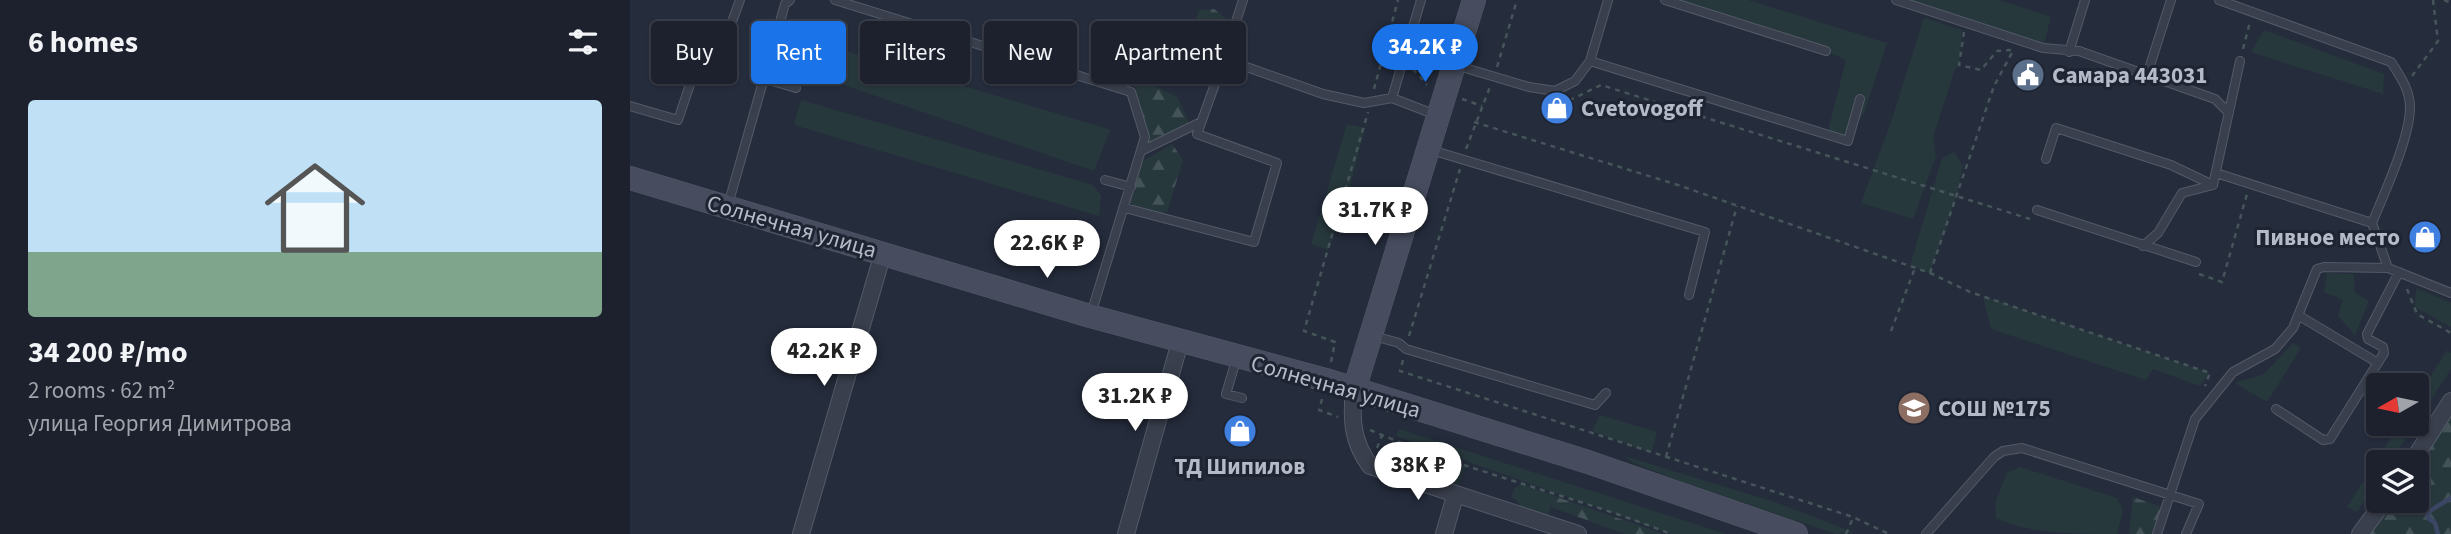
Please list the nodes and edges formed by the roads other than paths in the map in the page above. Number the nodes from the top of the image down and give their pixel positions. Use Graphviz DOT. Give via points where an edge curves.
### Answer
graph roads {
  1 [pos="740,0"];
  2 [pos="835,0"];
  3 [pos="1243,0"];
  4 [pos="1421,0"];
  5 [pos="1474,0"];
  6 [pos="1608,0"];
  7 [pos="1665,0"];
  8 [pos="1896,0"];
  9 [pos="2085,0"];
  10 [pos="2171,0"];
  11 [pos="2219,0"];
  12 [pos="785,1"];
  13 [pos="780,21"];
  14 [pos="1236,21"];
  15 [pos="1826,51"];
  16 [pos="2069,52"];
  17 [pos="1590,61"];
  18 [pos="2240,61"];
  19 [pos="1454,64"];
  20 [pos="1246,67"];
  21 [pos="2147,75"];
  22 [pos="764,84"];
  23 [pos="783,84"];
  24 [pos="1215,84"];
  25 [pos="796,88"];
  26 [pos="1392,98"];
  27 [pos="1860,99"];
  28 [pos="630,106"];
  29 [pos="2229,113"];
  30 [pos="1438,116"];
  31 [pos="1201,122"];
  32 [pos="1429,149"];
  33 [pos="1141,151"];
  34 [pos="2046,159"];
  35 [pos="2216,173"];
  36 [pos="630,178"];
  37 [pos="1105,180"];
  38 [pos="2213,185"];
  39 [pos="1131,187"];
  40 [pos="727,208"];
  41 [pos="1125,208"];
  42 [pos="2037,210"];
  43 [pos="2372,223"];
  44 [pos="2143,247"];
  45 [pos="883,253"];
  46 [pos="2196,262"];
  47 [pos="2388,268"];
  48 [pos="2399,272"];
  49 [pos="2451,293"];
  50 [pos="1689,295"];
  51 [pos="2298,315"];
  52 [pos="1090,316"];
  53 [pos="1371,335"];
  54 [pos="1180,342"];
  55 [pos="1237,357"];
  56 [pos="2378,363"];
  57 [pos="1354,390"];
  58 [pos="1606,393"];
  59 [pos="1242,398"];
  60 [pos="2451,401"];
  61 [pos="2276,409"];
  62 [pos="2420,450"];
  63 [pos="2171,494"];
  64 [pos="1455,496"];
  65 [pos="2375,513"];
  66 [pos="1790,533"];
  67 [pos="801,534"];
  68 [pos="1126,534"];
  69 [pos="1444,534"];
  70 [pos="1578,534"];
  71 [pos="1926,534"];
  72 [pos="2157,534"];
  73 [pos="2186,534"];
  74 [pos="2360,534"];
  1 -- 28 [label="lane" via="725,41 705,40 678,120"];
  2 -- 33 [label="lane" via="1131,92 1145,137"];
  3 -- 14 [label="lane"];
  4 -- 26 [label="lane"];
  5 -- 19 [label="main road"];
  6 -- 17 [label="lane"];
  7 -- 15 [label="lane"];
  8 -- 16 [label="lane" via="2043,48"];
  9 -- 16 [label="lane"];
  10 -- 21 [label="lane"];
  11 -- 43 [label="lane" via="2392,62 2406,85 2410,108"];
  12 -- 13 [label="lane"];
  16 -- 21 [label="lane" via="2079,51"];
  17 -- 19 [label="lane" via="1575,80 1555,91"];
  17 -- 27 [label="lane" via="1848,141"];
  18 -- 29 [label="lane"];
  19 -- 30 [label="main road"];
  20 -- 26 [label="lane" via="1323,94 1371,102"];
  21 -- 29 [label="lane" via="2215,99"];
  22 -- 40 [label="lane"];
  23 -- 25 [label="lane"];
  24 -- 31 [label="lane"];
  26 -- 30 [label="lane"];
  29 -- 35 [label="lane"];
  30 -- 32 [label="main road"];
  31 -- 33 [label="lane"];
  31 -- 41 [label="lane" via="1197,134 1277,163 1254,242"];
  32 -- 50 [label="lane" via="1705,232"];
  32 -- 53 [label="main road"];
  33 -- 39 [label="lane"];
  34 -- 38 [label="lane" via="2056,128 2171,165"];
  35 -- 38 [label="lane"];
  35 -- 43 [label="lane"];
  36 -- 40 [label="main road, Солнечная улица"];
  37 -- 39 [label="lane"];
  38 -- 44 [label="lane" via="2182,193 2158,233"];
  39 -- 41 [label="lane"];
  40 -- 45 [label="main road, Солнечная улица"];
  41 -- 52 [label="lane"];
  42 -- 44 [label="lane"];
  43 -- 47 [label="lane"];
  44 -- 46 [label="lane"];
  45 -- 52 [label="main road, Солнечная улица"];
  45 -- 67 [label="street"];
  47 -- 48 [label="lane"];
  47 -- 51 [label="lane" via="2317,269"];
  48 -- 49 [label="lane"];
  48 -- 56 [label="lane" via="2367,334 2384,350"];
  51 -- 56 [label="lane"];
  51 -- 63 [label="lane" via="2275,349 2233,372 2195,419"];
  52 -- 54 [label="main road, Солнечная улица"];
  53 -- 57 [label="main road"];
  53 -- 58 [label="lane" via="1595,405"];
  54 -- 55 [label="main road, Солнечная улица"];
  54 -- 68 [label="street"];
  55 -- 57 [label="main road, Солнечная улица"];
  55 -- 59 [label="lane" via="1226,394"];
  56 -- 61 [label="lane" via="2327,441"];
  57 -- 64 [label="street" via="1354,436 1370,466"];
  57 -- 66 [label="main road, Солнечная улица" via="1588,462"];
  60 -- 62 [label="street"];
  63 -- 71 [label="lane" via="2012,448 1994,457"];
  63 -- 72 [label="lane"];
  63 -- 73 [label="lane" via="2199,504"];
  64 -- 69 [label="street"];
  64 -- 70 [label="street"];
  65 -- 74 [label="street"];
}
